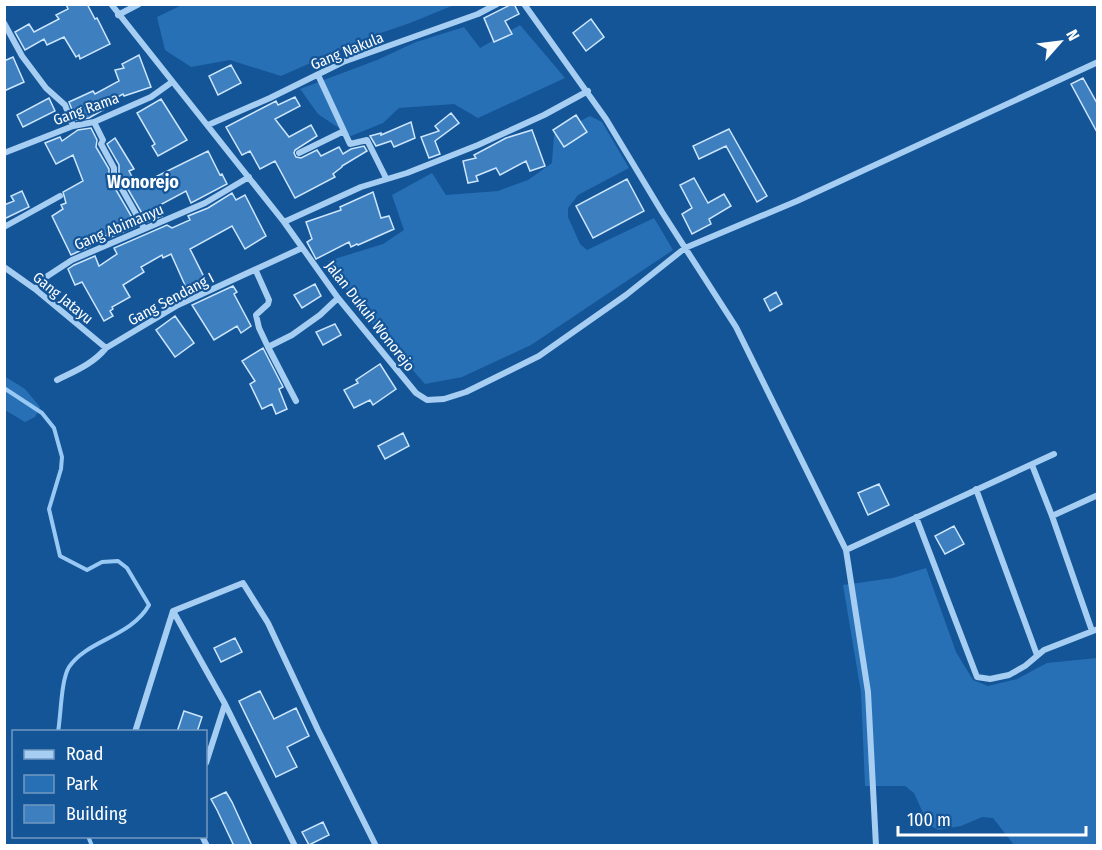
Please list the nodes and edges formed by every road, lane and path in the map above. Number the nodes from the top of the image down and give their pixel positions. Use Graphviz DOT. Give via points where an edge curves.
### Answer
graph roads {
  1 [pos="111,4"];
  2 [pos="139,4"];
  3 [pos="497,4"];
  4 [pos="524,4"];
  5 [pos="118,15"];
  6 [pos="4,23"];
  7 [pos="1098,62"];
  8 [pos="318,75"];
  9 [pos="172,82"];
  10 [pos="588,92"];
  11 [pos="94,122"];
  12 [pos="208,125"];
  13 [pos="74,126"];
  14 [pos="344,131"];
  15 [pos="4,153"];
  16 [pos="299,153"];
  17 [pos="249,177"];
  18 [pos="386,178"];
  19 [pos="60,196"];
  20 [pos="284,222"];
  21 [pos="4,227"];
  22 [pos="144,228"];
  23 [pos="302,248"];
  24 [pos="686,248"];
  25 [pos="4,267"];
  26 [pos="256,271"];
  27 [pos="35,289"];
  28 [pos="338,298"];
  29 [pos="268,347"];
  30 [pos="106,348"];
  31 [pos="57,380"];
  32 [pos="296,401"];
  33 [pos="1054,454"];
  34 [pos="1032,465"];
  35 [pos="976,489"];
  36 [pos="1098,495"];
  37 [pos="1052,516"];
  38 [pos="916,517"];
  39 [pos="846,550"];
  40 [pos="173,611"];
  41 [pos="1095,630"];
  42 [pos="1037,655"];
  43 [pos="225,704"];
  44 [pos="136,730"];
  45 [pos="207,760"];
  46 [pos="295,846"];
  47 [pos="376,846"];
  48 [pos="876,846"];
  1 -- 5 [label="street, Jalan Dukuh Wonorejo"];
  2 -- 5 [label="street"];
  3 -- 8 [label="street, Gang Nakula"];
  4 -- 10 [label="street"];
  5 -- 9 [label="street, Jalan Dukuh Wonorejo"];
  6 -- 13 [label="street" via="46,88 66,105"];
  7 -- 24 [label="street, Jalan Dukuh Wonorejo"];
  8 -- 12 [label="street, Gang Nakula"];
  8 -- 14 [label="street"];
  9 -- 11 [label="street, Gang Rama" via="151,97"];
  9 -- 12 [label="street, Jalan Dukuh Wonorejo"];
  10 -- 18 [label="street" via="478,145 407,174"];
  10 -- 24 [label="street"];
  11 -- 13 [label="street, Gang Rama"];
  11 -- 22 [label="street" via="114,175"];
  12 -- 17 [label="street, Jalan Dukuh Wonorejo"];
  13 -- 15 [label="street, Gang Rama"];
  14 -- 16 [label="street"];
  14 -- 18 [label="street" via="352,145 367,140"];
  17 -- 20 [label="street, Jalan Dukuh Wonorejo"];
  17 -- 22 [label="street, Gang Abimanyu" via="205,203"];
  18 -- 20 [label="street"];
  19 -- 21 [label="street"];
  20 -- 23 [label="street, Jalan Dukuh Wonorejo"];
  22 -- 27 [label="street, Gang Abimanyu" via="64,264"];
  23 -- 26 [label="street, Gang Sendang I"];
  23 -- 28 [label="street, Jalan Dukuh Wonorejo"];
  24 -- 28 [label="street, Jalan Dukuh Wonorejo" via="539,356 444,399 427,400 416,393"];
  24 -- 39 [label="street" via="736,327"];
  25 -- 27 [label="street, Gang Jatayu"];
  26 -- 29 [label="street" via="269,300 256,315"];
  26 -- 30 [label="street, Gang Sendang I" via="178,305"];
  27 -- 30 [label="street, Gang Jatayu"];
  28 -- 29 [label="street" via="292,335"];
  29 -- 32 [label="street"];
  30 -- 31 [label="street, Gang Sendang I" via="98,358"];
  33 -- 34 [label="street"];
  34 -- 35 [label="street"];
  34 -- 37 [label="street"];
  35 -- 38 [label="street"];
  35 -- 42 [label="street"];
  36 -- 37 [label="street"];
  37 -- 41 [label="street"];
  38 -- 39 [label="street"];
  38 -- 42 [label="street" via="977,677 990,680 1009,675"];
  39 -- 48 [label="street" via="868,692"];
  40 -- 43 [label="street"];
  40 -- 44 [label="street"];
  40 -- 47 [label="street" via="243,583 268,623"];
  41 -- 42 [label="street"];
  43 -- 45 [label="street"];
  43 -- 46 [label="street"];
}
